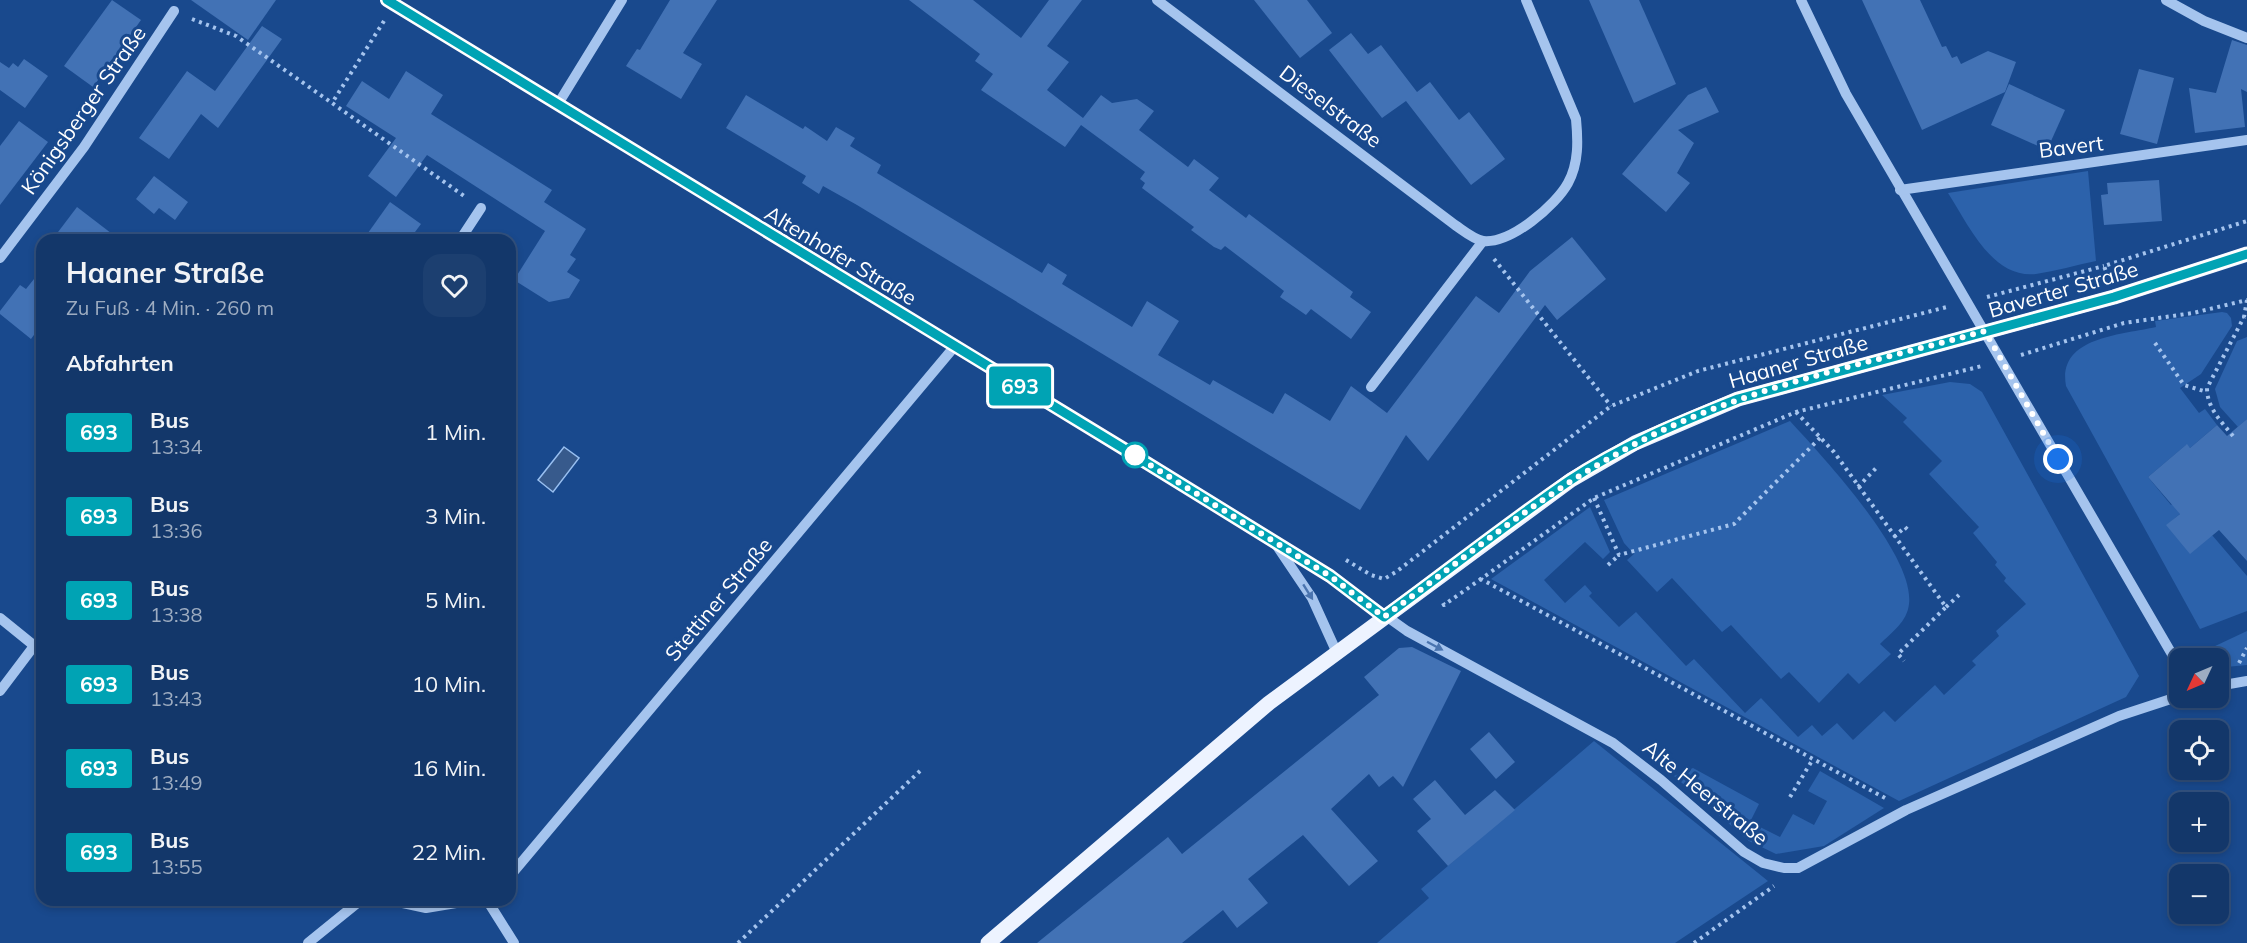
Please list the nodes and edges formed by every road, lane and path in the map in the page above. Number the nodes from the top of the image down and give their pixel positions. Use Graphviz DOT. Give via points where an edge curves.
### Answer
graph roads {
  1 [pos="622,0"];
  2 [pos="1157,0"];
  3 [pos="1526,0"];
  4 [pos="1802,0"];
  5 [pos="2166,0"];
  6 [pos="390,2"];
  7 [pos="174,11"];
  8 [pos="2247,38"];
  9 [pos="332,103"];
  10 [pos="558,104"];
  11 [pos="2247,140"];
  12 [pos="1900,190"];
  13 [pos="481,208"];
  14 [pos="464,234"];
  15 [pos="1483,241"];
  16 [pos="2247,254"];
  17 [pos="0,258"];
  18 [pos="2104,266"];
  19 [pos="2018,289"];
  20 [pos="2247,300"];
  21 [pos="2246,319"];
  22 [pos="1985,331"];
  23 [pos="2155,342"];
  24 [pos="955,346"];
  25 [pos="2002,361"];
  26 [pos="1371,387"];
  27 [pos="2207,392"];
  28 [pos="1611,406"];
  29 [pos="1796,412"];
  30 [pos="2233,436"];
  31 [pos="1821,437"];
  32 [pos="1878,466"];
  33 [pos="1858,487"];
  34 [pos="1594,498"];
  35 [pos="1910,532"];
  36 [pos="1894,537"];
  37 [pos="1276,543"];
  38 [pos="1619,555"];
  39 [pos="1608,565"];
  40 [pos="1959,595"];
  41 [pos="1946,607"];
  42 [pos="1384,617"];
  43 [pos="0,618"];
  44 [pos="36,647"];
  45 [pos="2169,650"];
  46 [pos="36,651"];
  47 [pos="1337,653"];
  48 [pos="1904,661"];
  49 [pos="2247,681"];
  50 [pos="2229,684"];
  51 [pos="0,691"];
  52 [pos="2169,700"];
  53 [pos="1813,759"];
  54 [pos="920,771"];
  55 [pos="1790,797"];
  56 [pos="1906,810"];
  57 [pos="1798,868"];
  58 [pos="516,869"];
  59 [pos="354,906"];
  60 [pos="417,906"];
  61 [pos="438,906"];
  62 [pos="491,906"];
  63 [pos="308,943"];
  64 [pos="514,943"];
  65 [pos="738,943"];
  66 [pos="988,943"];
  67 [pos="1694,943"];
  1 -- 10 [label="street"];
  2 -- 15 [label="street, Dieselstraße" via="1455,225"];
  3 -- 15 [label="street" via="1576,119 1576,161 1569,182 1543,212 1505,237"];
  4 -- 12 [label="street" via="1846,94"];
  5 -- 8 [label="street"];
  6 -- 9 [label="path"];
  6 -- 10 [label="street, Altenhofer Straße"];
  7 -- 9 [label="path" via="236,36"];
  7 -- 17 [label="street, Königsberger Straße" via="84,147"];
  9 -- 13 [label="path"];
  10 -- 24 [label="street, Altenhofer Straße"];
  11 -- 12 [label="street, Bavert"];
  12 -- 22 [label="street"];
  13 -- 14 [label="street"];
  15 -- 26 [label="street"];
  15 -- 28 [label="path" via="1501,271"];
  16 -- 22 [label="main road, Baverter Straße" via="2168,281"];
  18 -- 19 [label="path"];
  20 -- 21 [label="path"];
  20 -- 25 [label="path" via="2124,323"];
  21 -- 27 [label="path"];
  22 -- 25 [label="street, Baverter Straße"];
  22 -- 42 [label="main road, Haaner Straße" via="1738,399 1635,443 1571,480"];
  23 -- 27 [label="path" via="2184,385"];
  24 -- 37 [label="street, Altenhofer Straße"];
  24 -- 58 [label="street, Stettiner Straße"];
  25 -- 29 [label="path"];
  25 -- 45 [label="street, Baverter Straße"];
  27 -- 30 [label="path" via="2214,412"];
  29 -- 31 [label="path"];
  29 -- 34 [label="path"];
  31 -- 33 [label="path"];
  31 -- 38 [label="path" via="1734,524"];
  32 -- 33 [label="path"];
  33 -- 36 [label="path"];
  34 -- 38 [label="path"];
  34 -- 53 [label="path" via="1481,579"];
  35 -- 36 [label="path" via="1905,527"];
  36 -- 41 [label="path"];
  37 -- 42 [label="street, Altenhofer Straße" via="1330,576"];
  37 -- 47 [label="street, Altenhofer Straße, one-way" via="1312,598"];
  38 -- 39 [label="path"];
  40 -- 41 [label="path"];
  41 -- 48 [label="path" via="1898,654"];
  42 -- 47 [label="main road, Haaner Straße"];
  42 -- 57 [label="street, Alte Heerstraße, one-way" via="1613,743 1744,852 1763,863"];
  43 -- 44 [label="street"];
  46 -- 51 [label="street"];
  47 -- 66 [label="main road, Haaner Straße" via="1269,703"];
  49 -- 50 [label="street"];
  52 -- 56 [label="street" via="2119,716"];
  53 -- 55 [label="path"];
  53 -- 56 [label="path"];
  54 -- 65 [label="path"];
  56 -- 57 [label="street"];
  57 -- 67 [label="path"];
  59 -- 63 [label="street"];
  60 -- 61 [label="street"];
  62 -- 64 [label="street"];
}
